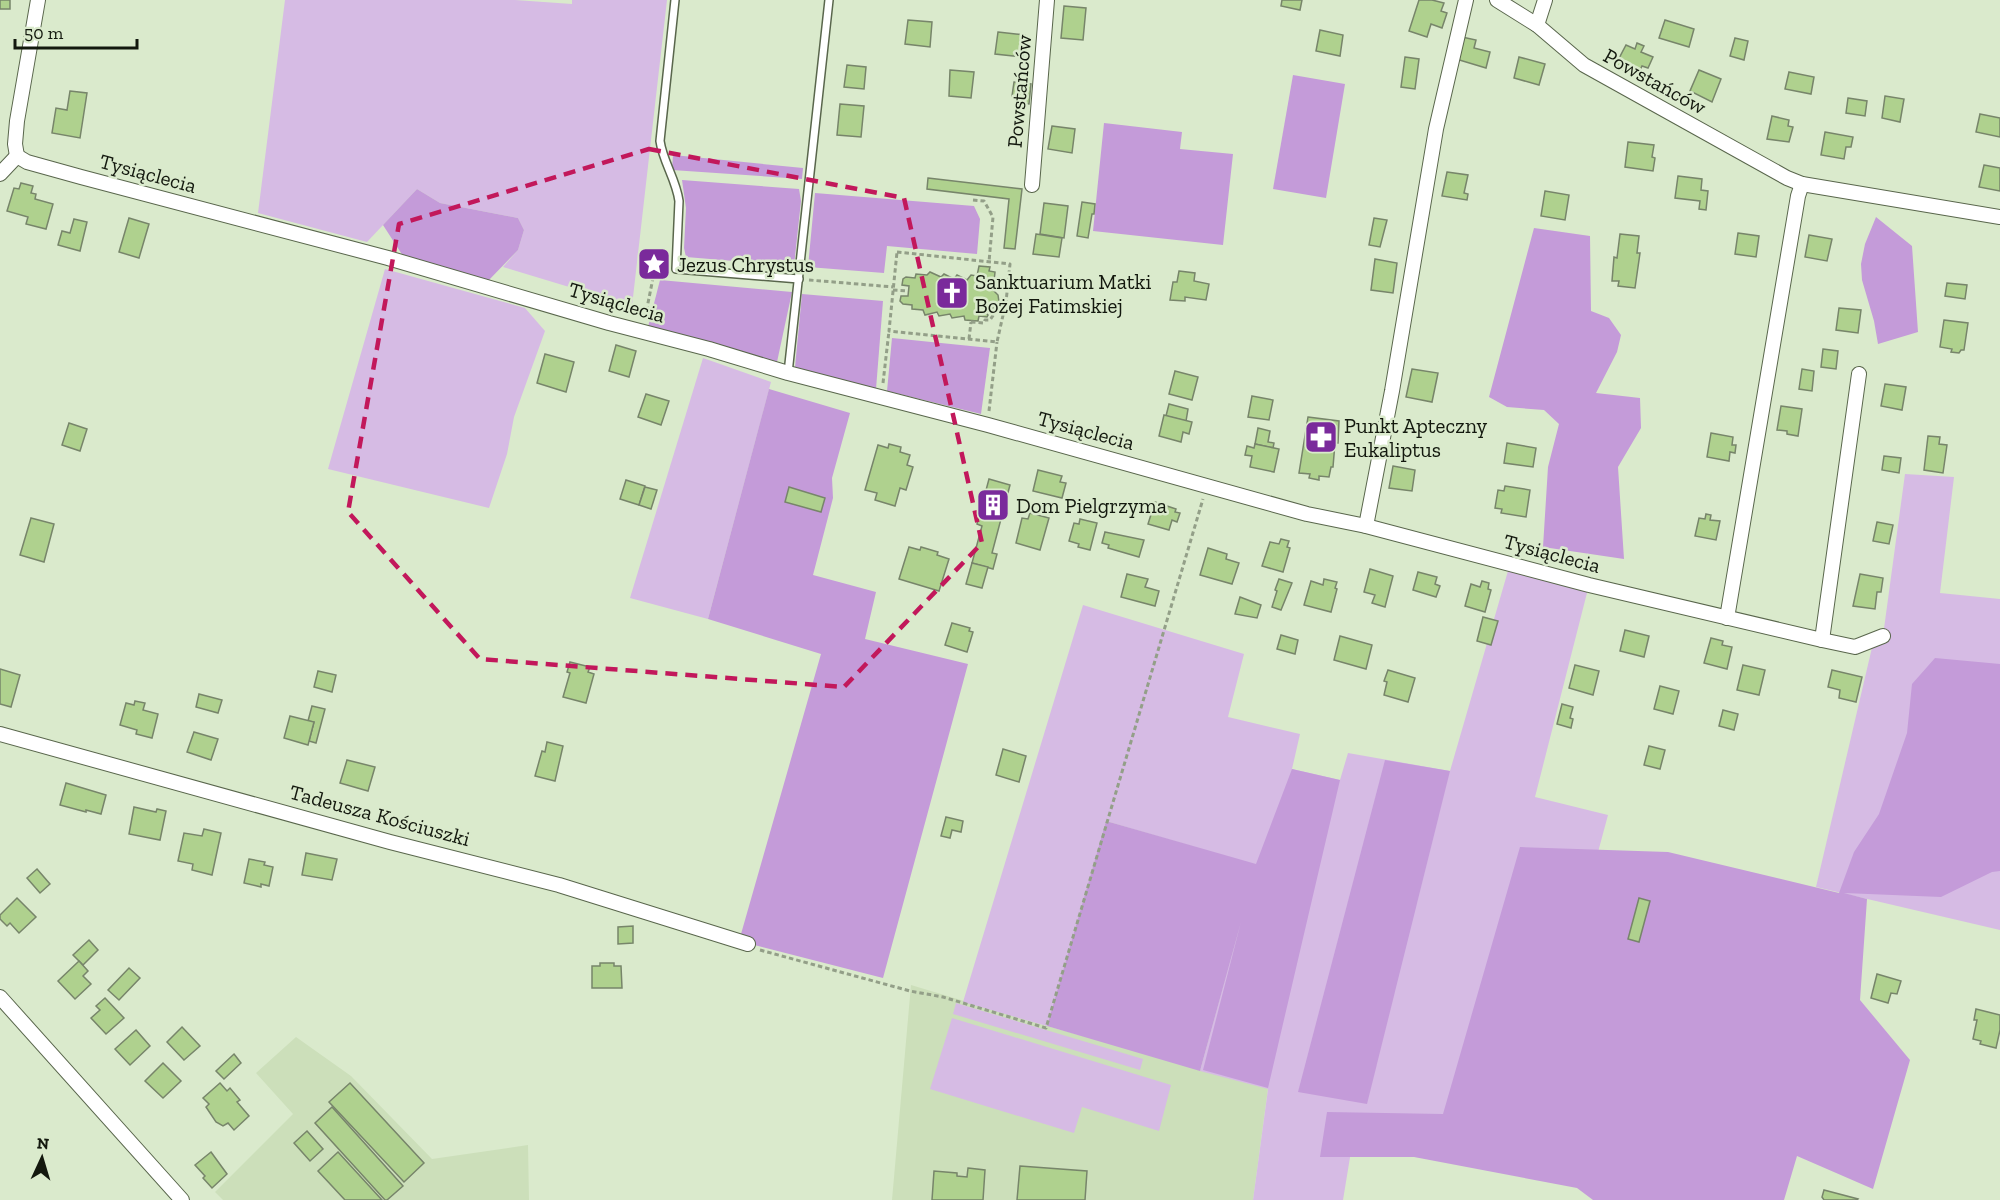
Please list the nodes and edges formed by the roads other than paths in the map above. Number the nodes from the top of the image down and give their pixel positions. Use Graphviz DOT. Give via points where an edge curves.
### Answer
graph roads {
  1 [pos="38,0"];
  2 [pos="675,0"];
  3 [pos="829,0"];
  4 [pos="1047,0"];
  5 [pos="1466,0"];
  6 [pos="1497,0"];
  7 [pos="1545,0"];
  8 [pos="1537,25"];
  9 [pos="17,156"];
  10 [pos="0,174"];
  11 [pos="1802,184"];
  12 [pos="1032,185"];
  13 [pos="2000,217"];
  14 [pos="799,279"];
  15 [pos="788,373"];
  16 [pos="1859,374"];
  17 [pos="1366,526"];
  18 [pos="1727,618"];
  19 [pos="1882,636"];
  20 [pos="1822,640"];
  21 [pos="0,734"];
  22 [pos="748,944"];
  23 [pos="0,997"];
  24 [pos="182,1200"];
  1 -- 9 [label="street" via="16,121"];
  2 -- 14 [label="lane" via="660,141 678,190 676,269"];
  3 -- 14 [label="lane"];
  4 -- 12 [label="street, Powstańców"];
  5 -- 17 [label="street" via="1436,129"];
  6 -- 8 [label="street, Powstańców"];
  7 -- 8 [label="street"];
  8 -- 11 [label="street, Powstańców" via="1584,65"];
  9 -- 10 [label="street"];
  9 -- 15 [label="street, Tysiąclecia" via="27,162 388,258"];
  11 -- 13 [label="street, Powstańców"];
  11 -- 18 [label="street"];
  14 -- 15 [label="lane"];
  15 -- 17 [label="street, Tysiąclecia" via="988,424 1307,514"];
  16 -- 20 [label="street"];
  17 -- 18 [label="street, Tysiąclecia"];
  18 -- 20 [label="street, Tysiąclecia"];
  19 -- 20 [label="street, Tysiąclecia" via="1855,647"];
  21 -- 22 [label="street, Tadeusza Kościuszki" via="559,885"];
  23 -- 24 [label="street"];
}
